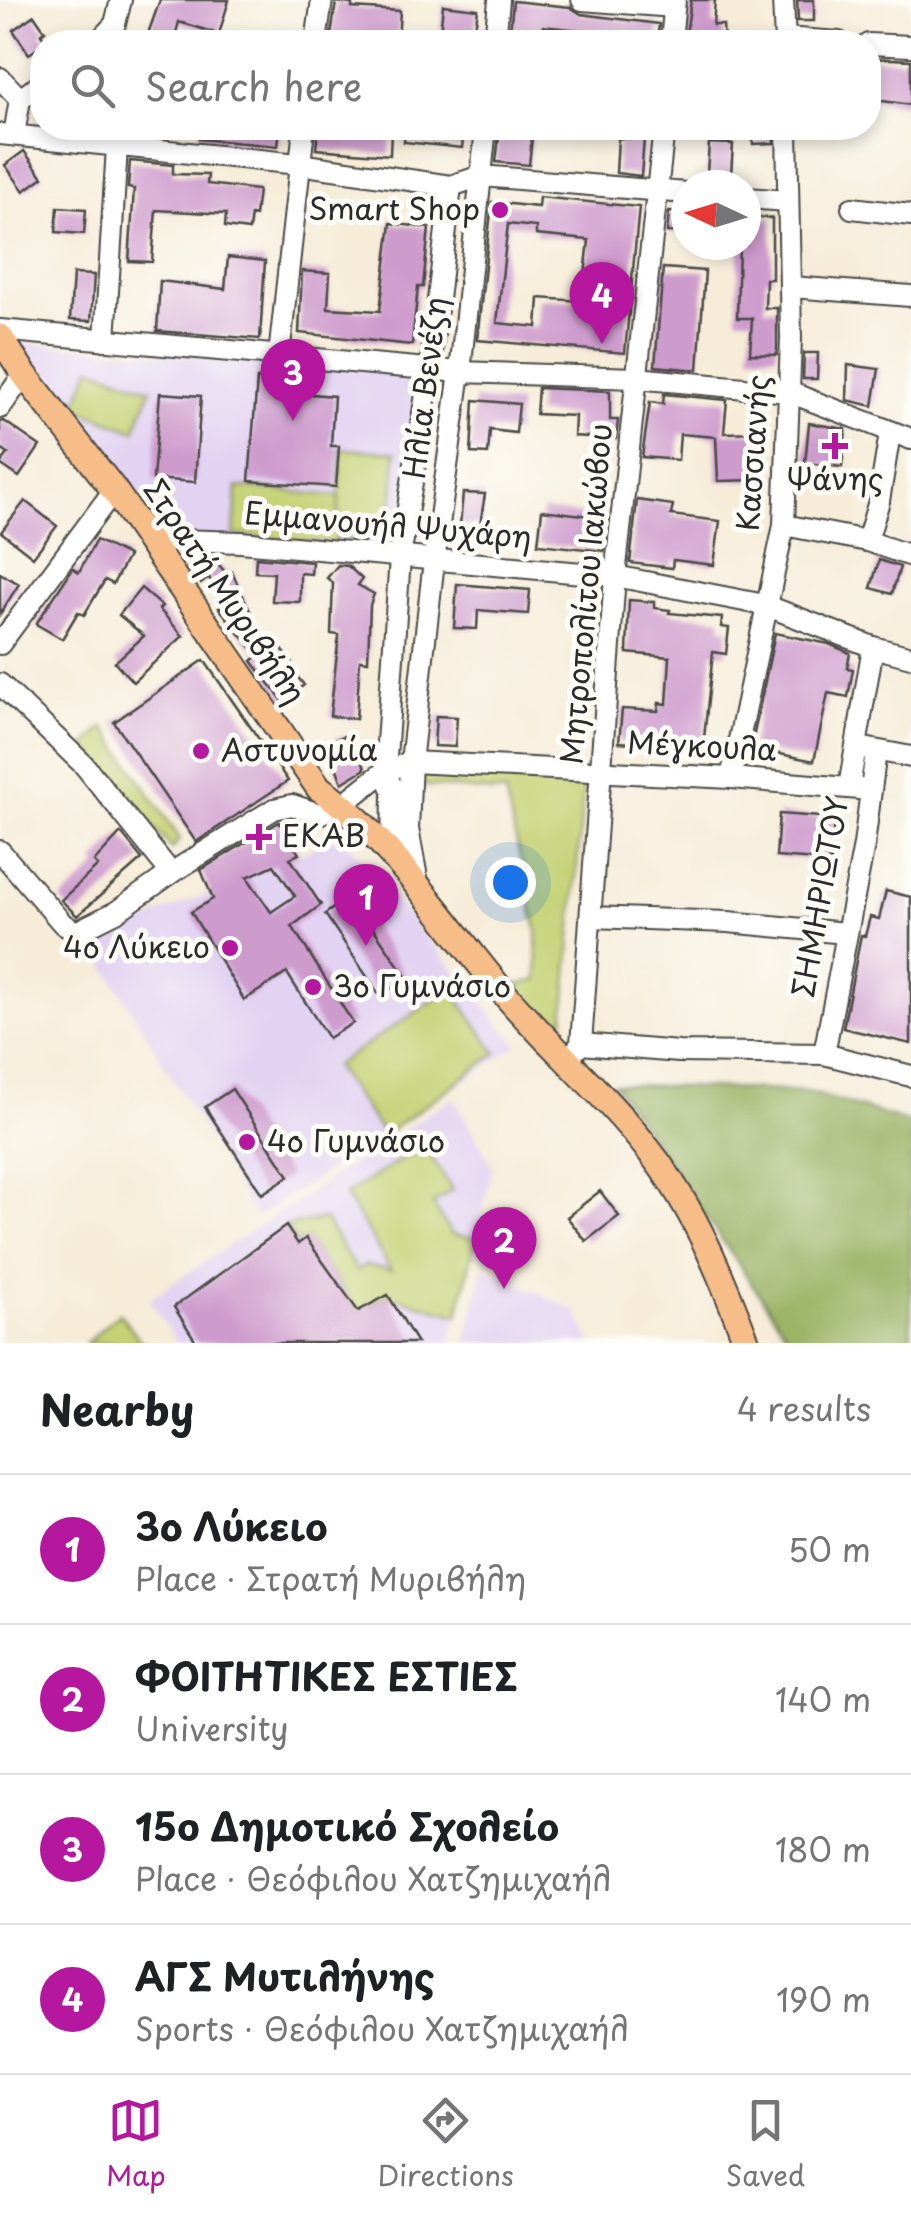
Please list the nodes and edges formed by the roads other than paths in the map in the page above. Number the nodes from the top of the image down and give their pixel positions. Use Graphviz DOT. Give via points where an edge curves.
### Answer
graph roads {
  1 [pos="121,0"];
  2 [pos="322,0"];
  3 [pos="500,0"];
  4 [pos="582,0"];
  5 [pos="783,0"];
  6 [pos="675,4"];
  7 [pos="109,30"];
  8 [pos="318,30"];
  9 [pos="496,30"];
  10 [pos="672,30"];
  11 [pos="784,30"];
  12 [pos="881,45"];
  13 [pos="911,46"];
  14 [pos="0,78"];
  15 [pos="30,92"];
  16 [pos="20,99"];
  17 [pos="7,134"];
  18 [pos="58,140"];
  19 [pos="302,140"];
  20 [pos="485,140"];
  21 [pos="663,140"];
  22 [pos="787,140"];
  23 [pos="118,147"];
  24 [pos="298,164"];
  25 [pos="481,176"];
  26 [pos="450,186"];
  27 [pos="657,191"];
  28 [pos="671,192"];
  29 [pos="761,199"];
  30 [pos="788,201"];
  31 [pos="852,208"];
  32 [pos="911,215"];
  33 [pos="791,287"];
  34 [pos="911,296"];
  35 [pos="0,330"];
  36 [pos="0,338"];
  37 [pos="105,340"];
  38 [pos="279,356"];
  39 [pos="430,370"];
  40 [pos="460,372"];
  41 [pos="24,374"];
  42 [pos="636,378"];
  43 [pos="789,392"];
  44 [pos="0,408"];
  45 [pos="890,433"];
  46 [pos="911,439"];
  47 [pos="114,490"];
  48 [pos="784,525"];
  49 [pos="148,539"];
  50 [pos="867,541"];
  51 [pos="911,556"];
  52 [pos="400,558"];
  53 [pos="434,561"];
  54 [pos="616,576"];
  55 [pos="765,605"];
  56 [pos="0,644"];
  57 [pos="874,648"];
  58 [pos="911,657"];
  59 [pos="0,684"];
  60 [pos="867,749"];
  61 [pos="911,757"];
  62 [pos="411,762"];
  63 [pos="385,771"];
  64 [pos="602,772"];
  65 [pos="731,778"];
  66 [pos="860,788"];
  67 [pos="342,804"];
  68 [pos="0,851"];
  69 [pos="392,859"];
  70 [pos="171,873"];
  71 [pos="423,894"];
  72 [pos="590,918"];
  73 [pos="846,933"];
  74 [pos="574,1052"];
  75 [pos="824,1054"];
  76 [pos="911,1076"];
  77 [pos="747,1343"];
  1 -- 7 [label="street"];
  2 -- 8 [label="street"];
  3 -- 9 [label="street"];
  4 -- 6 [label="street"];
  5 -- 11 [label="street"];
  6 -- 10 [label="street"];
  12 -- 13 [label="street"];
  14 -- 16 [label="street"];
  15 -- 16 [label="street"];
  16 -- 17 [label="street"];
  18 -- 23 [label="street"];
  19 -- 24 [label="street"];
  20 -- 25 [label="street, Ηλία Βενέζη"];
  21 -- 27 [label="street, Μητροπολίτου Ιακώβου"];
  22 -- 30 [label="street, Κασσιανής"];
  23 -- 24 [label="street"];
  23 -- 37 [label="street"];
  24 -- 26 [label="street"];
  24 -- 38 [label="street"];
  25 -- 26 [label="street"];
  25 -- 27 [label="street"];
  25 -- 40 [label="street, Ηλία Βενέζη"];
  26 -- 39 [label="street, Ηλία Βενέζη"];
  27 -- 28 [label="street"];
  27 -- 42 [label="street, Μητροπολίτου Ιακώβου"];
  29 -- 30 [label="street"];
  30 -- 33 [label="street, Κασσιανής"];
  31 -- 32 [label="street"];
  33 -- 34 [label="street"];
  33 -- 43 [label="street, Κασσιανής"];
  35 -- 37 [label="street"];
  36 -- 41 [label="main road, Στρατή Μυριβήλη"];
  37 -- 38 [label="street"];
  38 -- 39 [label="street"];
  39 -- 40 [label="street"];
  39 -- 52 [label="street, Ηλία Βενέζη"];
  40 -- 42 [label="street"];
  40 -- 53 [label="street, Ηλία Βενέζη"];
  41 -- 44 [label="street"];
  41 -- 47 [label="main road, Στρατή Μυριβήλη"];
  42 -- 43 [label="street"];
  42 -- 54 [label="street, Μητροπολίτου Ιακώβου"];
  43 -- 45 [label="street"];
  43 -- 48 [label="street, Κασσιανής"];
  45 -- 46 [label="street"];
  45 -- 50 [label="street"];
  47 -- 49 [label="main road, Στρατή Μυριβήλη"];
  47 -- 56 [label="street"];
  48 -- 50 [label="street"];
  48 -- 55 [label="street, Κασσιανής"];
  49 -- 52 [label="street, Εμμανουήλ Ψυχάρη"];
  49 -- 67 [label="main road, Στρατή Μυριβήλη" via="319,788"];
  50 -- 51 [label="street"];
  52 -- 53 [label="street, Εμμανουήλ Ψυχάρη"];
  52 -- 63 [label="street, Ηλία Βενέζη"];
  53 -- 54 [label="street, Εμμανουήλ Ψυχάρη"];
  53 -- 62 [label="street, Ηλία Βενέζη"];
  54 -- 55 [label="street, Εμμανουήλ Ψυχάρη"];
  54 -- 64 [label="street, Μητροπολίτου Ιακώβου"];
  55 -- 57 [label="street, Εμμανουήλ Ψυχάρη"];
  55 -- 65 [label="street, Κασσιανής"];
  57 -- 58 [label="street, Εμμανουήλ Ψυχάρη"];
  57 -- 60 [label="street, ΣΗΜΗΡΙΩΤΟΥ"];
  59 -- 70 [label="street" via="84,765"];
  60 -- 61 [label="street"];
  60 -- 66 [label="street, ΣΗΜΗΡΙΩΤΟΥ"];
  62 -- 63 [label="street"];
  62 -- 64 [label="street, Μέγκουλα"];
  62 -- 71 [label="street, Ηλία Βενέζη" via="408,829"];
  63 -- 67 [label="street"];
  63 -- 69 [label="street, Ηλία Βενέζη" via="393,790"];
  64 -- 65 [label="street, Μέγκουλα"];
  64 -- 72 [label="street, Μητροπολίτου Ιακώβου"];
  65 -- 66 [label="street, Μέγκουλα"];
  66 -- 73 [label="street, ΣΗΜΗΡΙΩΤΟΥ"];
  67 -- 69 [label="main road, Στρατή Μυριβήλη"];
  67 -- 70 [label="street" via="319,814 282,806"];
  68 -- 70 [label="street" via="76,932"];
  69 -- 71 [label="main road, Στρατή Μυριβήλη"];
  71 -- 74 [label="main road, Στρατή Μυριβήλη" via="544,1040"];
  72 -- 73 [label="street"];
  72 -- 74 [label="street, Μητροπολίτου Ιακώβου"];
  73 -- 75 [label="street, ΣΗΜΗΡΙΩΤΟΥ"];
  74 -- 75 [label="street"];
  74 -- 77 [label="main road, Στρατή Μυριβήλη" via="654,1156 706,1245"];
  75 -- 76 [label="street"];
}
